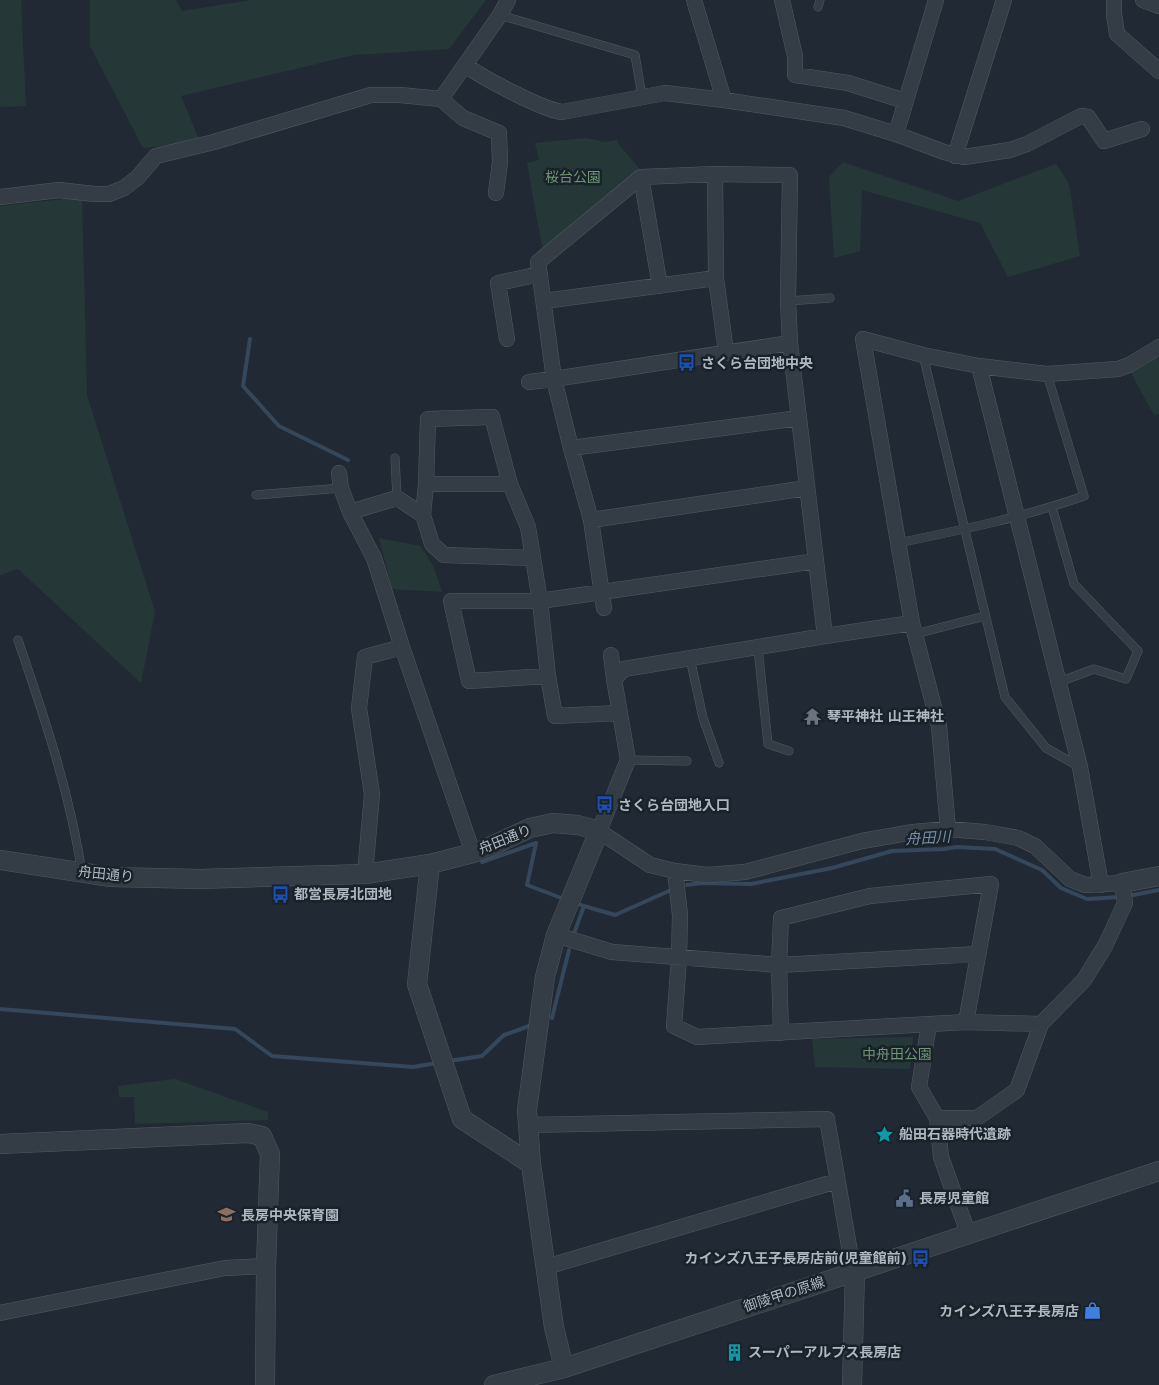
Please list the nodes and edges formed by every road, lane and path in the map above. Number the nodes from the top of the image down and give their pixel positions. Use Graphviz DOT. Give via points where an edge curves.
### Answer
graph roads {
  1 [pos="508,0"];
  2 [pos="694,0"];
  3 [pos="782,0"];
  4 [pos="936,0"];
  5 [pos="1004,0"];
  6 [pos="1114,0"];
  7 [pos="1143,0"];
  8 [pos="1159,6"];
  9 [pos="500,16"];
  10 [pos="465,65"];
  11 [pos="1159,71"];
  12 [pos="642,96"];
  13 [pos="441,99"];
  14 [pos="724,100"];
  15 [pos="905,101"];
  16 [pos="1142,129"];
  17 [pos="896,134"];
  18 [pos="955,156"];
  19 [pos="715,174"];
  20 [pos="641,177"];
  21 [pos="496,193"];
  22 [pos="0,197"];
  23 [pos="540,274"];
  24 [pos="716,278"];
  25 [pos="660,286"];
  26 [pos="830,298"];
  27 [pos="544,301"];
  28 [pos="788,301"];
  29 [pos="507,339"];
  30 [pos="790,343"];
  31 [pos="1159,347"];
  32 [pos="726,352"];
  33 [pos="923,355"];
  34 [pos="979,366"];
  35 [pos="1047,374"];
  36 [pos="554,379"];
  37 [pos="529,382"];
  38 [pos="799,418"];
  39 [pos="570,448"];
  40 [pos="396,458"];
  41 [pos="340,480"];
  42 [pos="426,484"];
  43 [pos="510,484"];
  44 [pos="807,488"];
  45 [pos="256,495"];
  46 [pos="397,498"];
  47 [pos="1052,507"];
  48 [pos="350,512"];
  49 [pos="423,515"];
  50 [pos="1017,517"];
  51 [pos="591,520"];
  52 [pos="964,529"];
  53 [pos="898,543"];
  54 [pos="533,558"];
  55 [pos="816,562"];
  56 [pos="602,592"];
  57 [pos="540,601"];
  58 [pos="604,608"];
  59 [pos="985,616"];
  60 [pos="913,628"];
  61 [pos="825,636"];
  62 [pos="18,640"];
  63 [pos="402,647"];
  64 [pos="758,648"];
  65 [pos="611,656"];
  66 [pos="690,658"];
  67 [pos="548,676"];
  68 [pos="614,679"];
  69 [pos="1059,682"];
  70 [pos="619,713"];
  71 [pos="789,751"];
  72 [pos="628,760"];
  73 [pos="687,761"];
  74 [pos="719,762"];
  75 [pos="1080,767"];
  76 [pos="948,829"];
  77 [pos="600,831"];
  78 [pos="473,853"];
  79 [pos="0,860"];
  80 [pos="430,864"];
  81 [pos="675,871"];
  82 [pos="82,873"];
  83 [pos="365,874"];
  84 [pos="1159,876"];
  85 [pos="1101,885"];
  86 [pos="1122,885"];
  87 [pos="556,935"];
  88 [pos="978,954"];
  89 [pos="679,958"];
  90 [pos="779,965"];
  91 [pos="966,1022"];
  92 [pos="929,1024"];
  93 [pos="1041,1024"];
  94 [pos="782,1032"];
  95 [pos="937,1118"];
  96 [pos="528,1125"];
  97 [pos="0,1144"];
  98 [pos="532,1164"];
  99 [pos="1159,1171"];
  100 [pos="837,1181"];
  101 [pos="968,1233"];
  102 [pos="850,1252"];
  103 [pos="266,1266"];
  104 [pos="546,1268"];
  105 [pos="855,1271"];
  106 [pos="0,1313"];
  107 [pos="564,1368"];
  108 [pos="265,1385"];
  109 [pos="494,1385"];
  110 [pos="852,1385"];
  1 -- 9 [label="street"];
  2 -- 14 [label="street"];
  3 -- 15 [label="street" via="795,56 795,75 848,83"];
  4 -- 15 [label="street"];
  5 -- 18 [label="street"];
  6 -- 11 [label="street" via="1117,34"];
  7 -- 8 [label="street"];
  9 -- 10 [label="street"];
  9 -- 12 [label="lane" via="635,55"];
  10 -- 12 [label="street" via="555,111"];
  10 -- 13 [label="street"];
  12 -- 14 [label="street" via="665,93"];
  13 -- 21 [label="street" via="463,118 499,133"];
  13 -- 22 [label="street" via="370,95 204,145 156,156 131,183 109,194 60,190"];
  14 -- 17 [label="street" via="844,118"];
  15 -- 17 [label="street"];
  16 -- 18 [label="street" via="1104,142 1088,117 1081,116 1010,150"];
  17 -- 18 [label="street"];
  19 -- 20 [label="street"];
  19 -- 24 [label="street"];
  19 -- 28 [label="street" via="790,175"];
  20 -- 23 [label="street" via="538,262"];
  20 -- 25 [label="street"];
  23 -- 27 [label="street"];
  23 -- 29 [label="street" via="498,283"];
  24 -- 25 [label="street"];
  24 -- 32 [label="street"];
  25 -- 27 [label="street"];
  26 -- 28 [label="lane"];
  27 -- 36 [label="street"];
  28 -- 30 [label="street"];
  30 -- 32 [label="street"];
  30 -- 38 [label="street"];
  31 -- 35 [label="street" via="1118,369"];
  32 -- 36 [label="street"];
  33 -- 34 [label="street"];
  33 -- 52 [label="lane"];
  33 -- 53 [label="street" via="863,339"];
  34 -- 35 [label="street"];
  34 -- 50 [label="street"];
  35 -- 47 [label="lane" via="1084,496"];
  36 -- 37 [label="street"];
  36 -- 39 [label="street"];
  38 -- 39 [label="street"];
  38 -- 44 [label="street"];
  39 -- 51 [label="street"];
  40 -- 46 [label="lane"];
  41 -- 45 [label="lane"];
  41 -- 48 [label="street"];
  42 -- 43 [label="street"];
  42 -- 43 [label="street" via="428,419 492,417"];
  42 -- 49 [label="street"];
  43 -- 54 [label="street" via="528,527"];
  44 -- 51 [label="street"];
  44 -- 55 [label="street"];
  46 -- 48 [label="street"];
  46 -- 49 [label="street"];
  47 -- 50 [label="lane"];
  47 -- 69 [label="lane" via="1074,584 1138,651 1126,679 1094,669"];
  48 -- 63 [label="street" via="374,558"];
  49 -- 54 [label="street" via="432,544 444,555"];
  50 -- 52 [label="lane"];
  50 -- 69 [label="street"];
  51 -- 56 [label="street"];
  52 -- 53 [label="lane"];
  52 -- 59 [label="lane"];
  53 -- 60 [label="street"];
  54 -- 57 [label="street"];
  55 -- 56 [label="street"];
  55 -- 61 [label="street"];
  56 -- 57 [label="street"];
  56 -- 58 [label="street"];
  57 -- 67 [label="street"];
  57 -- 67 [label="street" via="451,601 469,681"];
  59 -- 60 [label="lane"];
  59 -- 75 [label="lane" via="1005,697 1046,748"];
  60 -- 61 [label="street"];
  60 -- 76 [label="street" via="939,726"];
  61 -- 64 [label="street"];
  62 -- 82 [label="lane" via="52,741"];
  63 -- 78 [label="street"];
  63 -- 83 [label="street" via="365,658 359,708 372,794"];
  64 -- 66 [label="street"];
  64 -- 71 [label="lane" via="768,744"];
  65 -- 68 [label="street"];
  66 -- 68 [label="street" via="624,669"];
  66 -- 74 [label="lane" via="703,718"];
  67 -- 70 [label="street" via="555,716"];
  68 -- 70 [label="street"];
  69 -- 75 [label="street"];
  70 -- 72 [label="street"];
  72 -- 73 [label="lane"];
  72 -- 77 [label="street"];
  75 -- 85 [label="street"];
  76 -- 81 [label="street, 舟田通り" via="881,836 746,872 707,875"];
  76 -- 85 [label="street, 舟田通り" via="1018,838 1034,846 1070,879 1085,885"];
  77 -- 78 [label="street, 舟田通り" via="554,823 530,828"];
  77 -- 81 [label="street, 舟田通り" via="650,865"];
  77 -- 87 [label="street"];
  78 -- 80 [label="street, 舟田通り"];
  79 -- 82 [label="street, 舟田通り"];
  80 -- 83 [label="street, 舟田通り"];
  80 -- 98 [label="street" via="417,984 462,1119"];
  81 -- 89 [label="street" via="680,915"];
  82 -- 83 [label="street, 舟田通り" via="110,877 200,879"];
  84 -- 86 [label="street, 舟田通り"];
  85 -- 86 [label="street, 舟田通り"];
  86 -- 93 [label="street" via="1125,903 1105,946 1084,980"];
  87 -- 89 [label="street" via="612,952"];
  87 -- 96 [label="street" via="545,977 527,1110"];
  88 -- 90 [label="street"];
  88 -- 90 [label="street" via="991,884 870,896 781,918"];
  88 -- 91 [label="street"];
  89 -- 90 [label="street"];
  89 -- 94 [label="street" via="674,1026 697,1038"];
  90 -- 94 [label="street"];
  91 -- 92 [label="street"];
  91 -- 93 [label="street"];
  92 -- 94 [label="street"];
  92 -- 95 [label="street" via="919,1087"];
  93 -- 95 [label="street" via="1016,1090 977,1118"];
  95 -- 101 [label="street" via="941,1157"];
  96 -- 98 [label="street"];
  96 -- 100 [label="street" via="827,1119"];
  97 -- 103 [label="street" via="248,1133 262,1136 270,1154"];
  98 -- 104 [label="street"];
  99 -- 101 [label="street, 御陵甲の原線"];
  100 -- 102 [label="street"];
  100 -- 104 [label="street"];
  101 -- 105 [label="street, 御陵甲の原線"];
  103 -- 106 [label="street" via="225,1268"];
  103 -- 108 [label="street"];
  104 -- 107 [label="street" via="554,1327"];
  105 -- 107 [label="street, 御陵甲の原線"];
  105 -- 110 [label="street"];
  107 -- 109 [label="street, 御陵甲の原線"];
}
